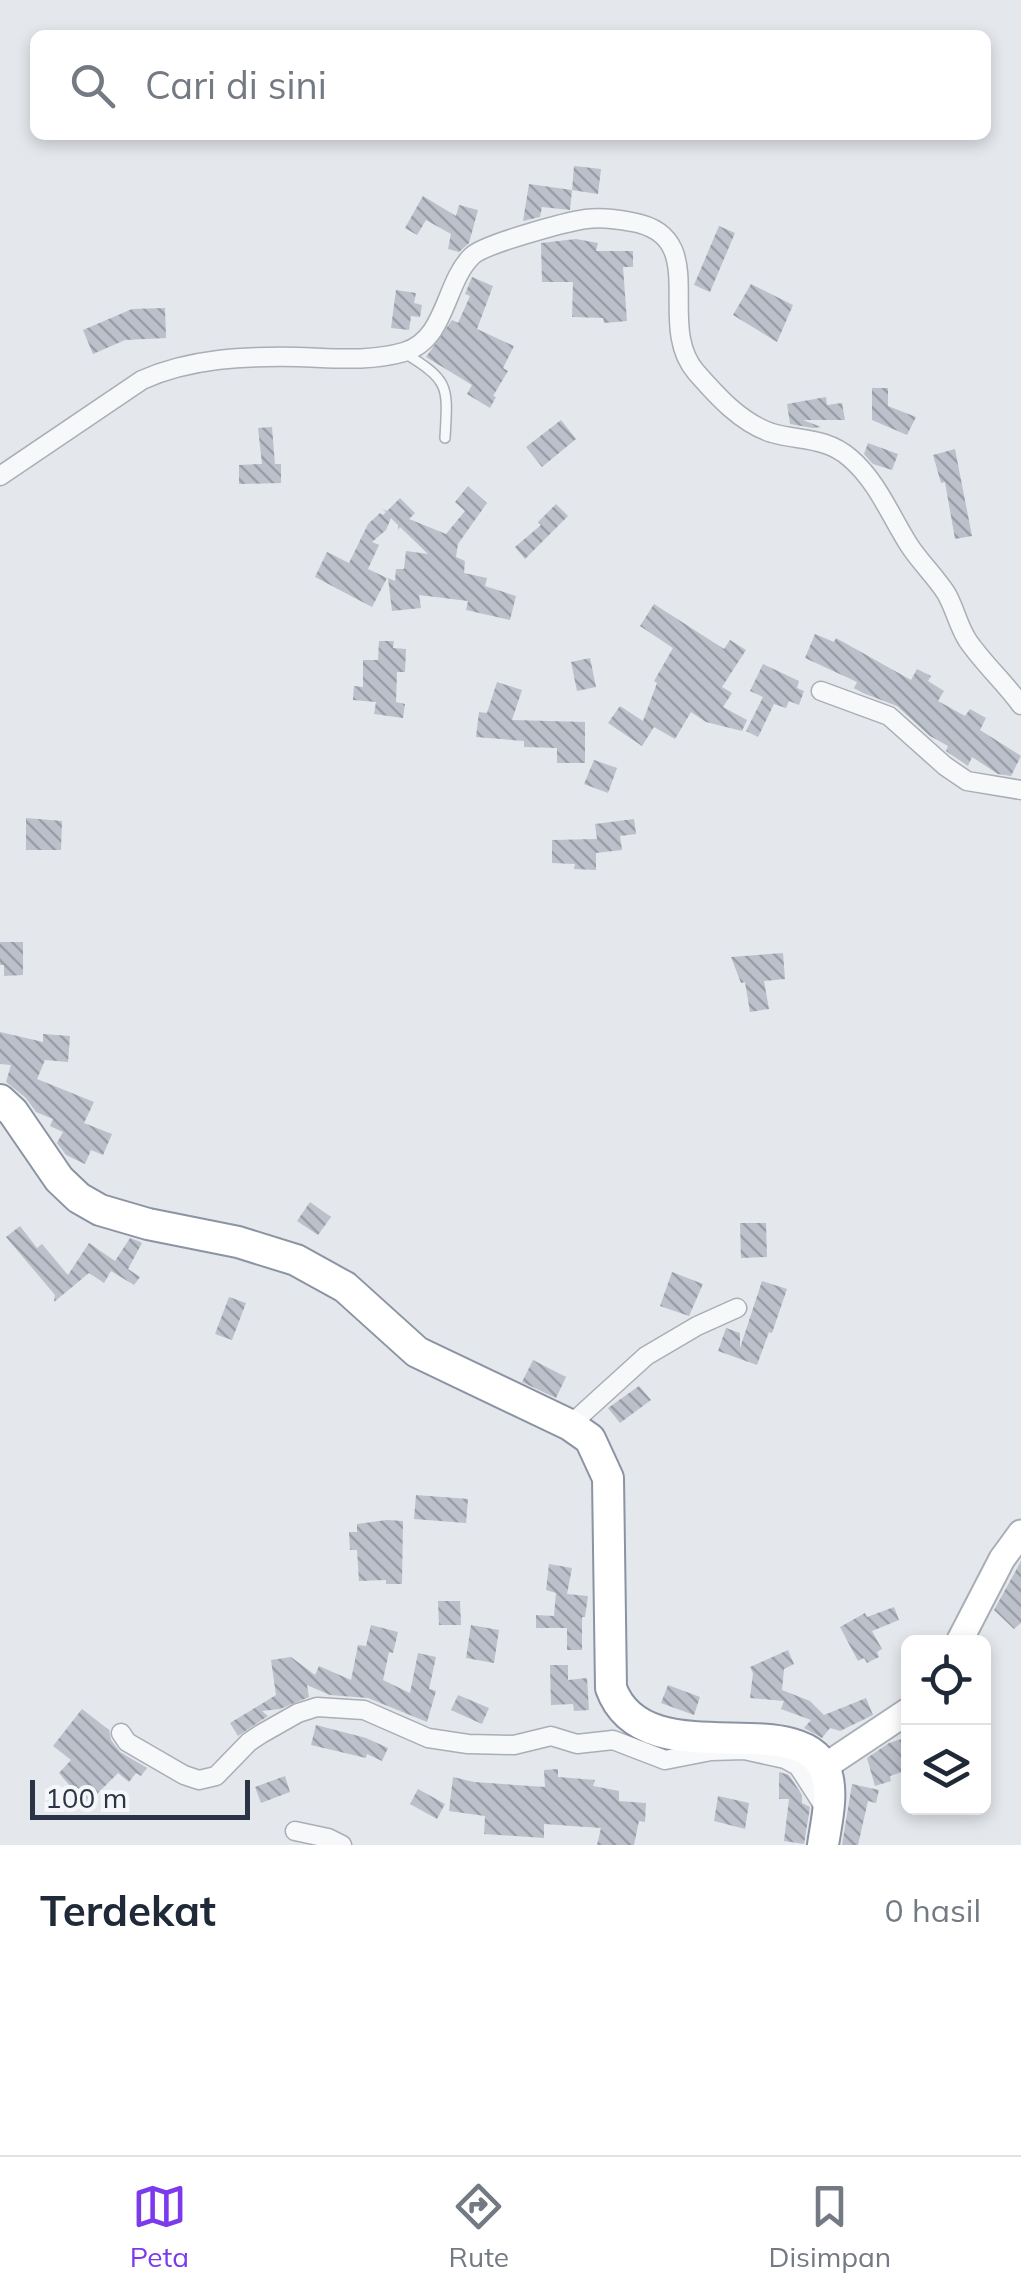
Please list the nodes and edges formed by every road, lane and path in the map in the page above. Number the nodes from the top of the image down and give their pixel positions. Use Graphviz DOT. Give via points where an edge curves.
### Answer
graph roads {
  1 [pos="403,352"];
  2 [pos="446,438"];
  3 [pos="0,476"];
  4 [pos="822,691"];
  5 [pos="1021,705"];
  6 [pos="1021,790"];
  7 [pos="0,1100"];
  8 [pos="736,1308"];
  9 [pos="570,1425"];
  10 [pos="1021,1533"];
  11 [pos="963,1635"];
  12 [pos="901,1716"];
  13 [pos="121,1733"];
  14 [pos="824,1768"];
  15 [pos="827,1812"];
  16 [pos="294,1830"];
  17 [pos="342,1845"];
  18 [pos="823,1845"];
  1 -- 2 [label="lane" via="444,385"];
  1 -- 3 [label="street" via="229,358 160,372"];
  1 -- 5 [label="street" via="433,330 465,264 481,249 589,219 656,228 675,250 679,336 694,370 742,419 774,434 833,446 864,471 945,592 968,640"];
  4 -- 6 [label="street" via="888,716 967,780"];
  7 -- 9 [label="highway" via="59,1179 100,1210 296,1260 345,1287 417,1352"];
  8 -- 9 [label="street" via="646,1356"];
  9 -- 14 [label="highway" via="590,1440 608,1478 611,1688 618,1706 664,1733 780,1741"];
  10 -- 11 [label="main road"];
  12 -- 14 [label="main road"];
  13 -- 15 [label="street" via="199,1780 216,1776 249,1742 317,1706 364,1710 428,1738 468,1744 514,1745 551,1736 577,1744 613,1740 665,1760 744,1750 798,1766"];
  14 -- 15 [label="highway"];
  15 -- 18 [label="highway"];
  16 -- 17 [label="street"];
}
